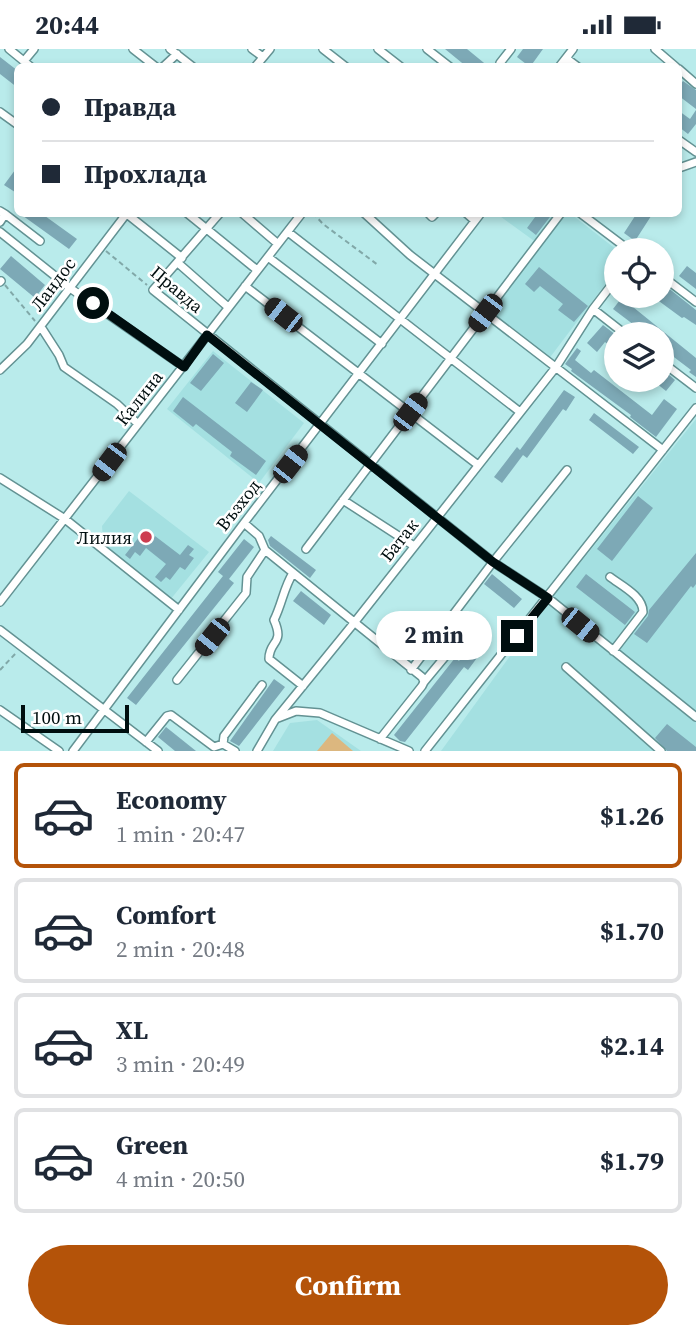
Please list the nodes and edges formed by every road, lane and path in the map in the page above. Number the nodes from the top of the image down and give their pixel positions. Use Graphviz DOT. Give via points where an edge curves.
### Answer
graph roads {
  1 [pos="9,49"];
  2 [pos="133,49"];
  3 [pos="170,49"];
  4 [pos="252,49"];
  5 [pos="270,49"];
  6 [pos="323,49"];
  7 [pos="378,49"];
  8 [pos="427,49"];
  9 [pos="511,49"];
  10 [pos="573,49"];
  11 [pos="655,49"];
  12 [pos="177,54"];
  13 [pos="263,57"];
  14 [pos="566,58"];
  15 [pos="26,63"];
  16 [pos="151,63"];
  17 [pos="167,63"];
  18 [pos="188,63"];
  19 [pos="258,63"];
  20 [pos="341,63"];
  21 [pos="396,63"];
  22 [pos="445,63"];
  23 [pos="500,63"];
  24 [pos="562,63"];
  25 [pos="573,63"];
  26 [pos="671,63"];
  27 [pos="682,72"];
  28 [pos="696,84"];
  29 [pos="2,216"];
  30 [pos="125,217"];
  31 [pos="130,217"];
  32 [pos="192,217"];
  33 [pos="216,217"];
  34 [pos="247,217"];
  35 [pos="299,217"];
  36 [pos="316,217"];
  37 [pos="368,217"];
  38 [pos="470,217"];
  39 [pos="478,217"];
  40 [pos="558,217"];
  41 [pos="585,217"];
  42 [pos="475,221"];
  43 [pos="206,229"];
  44 [pos="0,232"];
  45 [pos="288,232"];
  46 [pos="613,238"];
  47 [pos="40,241"];
  48 [pos="278,244"];
  49 [pos="101,247"];
  50 [pos="268,257"];
  51 [pos="180,260"];
  52 [pos="378,265"];
  53 [pos="257,270"];
  54 [pos="435,274"];
  55 [pos="1,281"];
  56 [pos="674,284"];
  57 [pos="245,286"];
  58 [pos="70,288"];
  59 [pos="153,290"];
  60 [pos="604,295"];
  61 [pos="695,299"];
  62 [pos="228,307"];
  63 [pos="593,309"];
  64 [pos="485,313"];
  65 [pos="401,319"];
  66 [pos="610,322"];
  67 [pos="41,327"];
  68 [pos="207,335"];
  69 [pos="382,344"];
  70 [pos="451,358"];
  71 [pos="556,366"];
  72 [pos="184,367"];
  73 [pos="0,370"];
  74 [pos="674,371"];
  75 [pos="359,374"];
  76 [pos="696,388"];
  77 [pos="696,408"];
  78 [pos="410,412"];
  79 [pos="520,412"];
  80 [pos="138,423"];
  81 [pos="321,424"];
  82 [pos="663,450"];
  83 [pos="372,463"];
  84 [pos="478,465"];
  85 [pos="567,470"];
  86 [pos="0,478"];
  87 [pos="343,500"];
  88 [pos="437,516"];
  89 [pos="65,519"];
  90 [pos="244,523"];
  91 [pos="414,546"];
  92 [pos="306,549"];
  93 [pos="265,550"];
  94 [pos="493,562"];
  95 [pos="293,573"];
  96 [pos="610,577"];
  97 [pos="548,598"];
  98 [pos="0,601"];
  99 [pos="179,610"];
  100 [pos="354,623"];
  101 [pos="468,629"];
  102 [pos="0,630"];
  103 [pos="22,647"];
  104 [pos="613,651"];
  105 [pos="566,667"];
  106 [pos="0,670"];
  107 [pos="411,670"];
  108 [pos="177,680"];
  109 [pos="424,682"];
  110 [pos="262,685"];
  111 [pos="303,686"];
  112 [pos="104,709"];
  113 [pos="0,710"];
  114 [pos="696,717"];
  115 [pos="275,720"];
  116 [pos="380,739"];
  117 [pos="146,742"];
  118 [pos="223,744"];
  119 [pos="58,751"];
  120 [pos="73,751"];
  121 [pos="158,751"];
  122 [pos="235,751"];
  123 [pos="257,751"];
  124 [pos="409,751"];
  125 [pos="425,751"];
  126 [pos="661,751"];
  1 -- 15 [label="street"];
  2 -- 16 [label="street"];
  3 -- 12 [label="street"];
  4 -- 13 [label="street"];
  5 -- 13 [label="street"];
  6 -- 20 [label="street"];
  7 -- 21 [label="street"];
  8 -- 22 [label="street"];
  9 -- 23 [label="street"];
  10 -- 14 [label="street"];
  11 -- 26 [label="street"];
  12 -- 17 [label="street"];
  12 -- 18 [label="street"];
  13 -- 19 [label="street"];
  14 -- 24 [label="street"];
  14 -- 25 [label="street"];
  27 -- 28 [label="street"];
  29 -- 47 [label="street"];
  30 -- 49 [label="street, Ландос"];
  31 -- 51 [label="street"];
  32 -- 43 [label="street"];
  33 -- 43 [label="street"];
  34 -- 48 [label="street"];
  35 -- 45 [label="street, Калина"];
  36 -- 52 [label="path"];
  37 -- 54 [label="street"];
  38 -- 42 [label="street"];
  39 -- 42 [label="street, Възход"];
  40 -- 64 [label="street"];
  41 -- 46 [label="street"];
  42 -- 54 [label="street, Възход"];
  43 -- 51 [label="street"];
  43 -- 53 [label="street"];
  44 -- 58 [label="street"];
  45 -- 48 [label="street, Калина"];
  45 -- 65 [label="street"];
  48 -- 50 [label="street, Калина"];
  49 -- 58 [label="street, Ландос"];
  49 -- 59 [label="path, Правда"];
  50 -- 53 [label="street, Калина"];
  50 -- 69 [label="street"];
  51 -- 59 [label="street"];
  51 -- 62 [label="street"];
  53 -- 57 [label="street, Калина"];
  54 -- 64 [label="street"];
  54 -- 65 [label="street, Възход"];
  55 -- 67 [label="path"];
  56 -- 61 [label="street"];
  57 -- 62 [label="street, Калина"];
  57 -- 75 [label="street"];
  58 -- 67 [label="street, Ландос"];
  58 -- 72 [label="street"];
  59 -- 68 [label="street, Правда"];
  60 -- 63 [label="street, Батак"];
  62 -- 68 [label="street, Калина"];
  63 -- 66 [label="street"];
  63 -- 71 [label="street, Батак"];
  64 -- 70 [label="street"];
  64 -- 71 [label="street"];
  65 -- 69 [label="street, Възход"];
  65 -- 70 [label="street"];
  67 -- 73 [label="street, Ландос"];
  67 -- 80 [label="street" via="64,367"];
  68 -- 72 [label="street, Калина"];
  68 -- 81 [label="street, Правда"];
  69 -- 75 [label="street, Възход"];
  70 -- 78 [label="street"];
  70 -- 79 [label="street"];
  71 -- 79 [label="street, Батак"];
  71 -- 82 [label="street"];
  72 -- 80 [label="street, Калина"];
  74 -- 76 [label="street"];
  75 -- 78 [label="street"];
  75 -- 81 [label="street, Възход"];
  77 -- 82 [label="street"];
  78 -- 83 [label="street"];
  78 -- 84 [label="street"];
  79 -- 84 [label="street, Батак"];
  80 -- 89 [label="street, Калина"];
  81 -- 83 [label="street, Правда"];
  81 -- 90 [label="street, Възход"];
  82 -- 97 [label="street"];
  83 -- 87 [label="street"];
  83 -- 88 [label="street, Правда"];
  84 -- 88 [label="street, Батак"];
  85 -- 94 [label="street"];
  86 -- 89 [label="street"];
  87 -- 91 [label="street"];
  87 -- 92 [label="street"];
  88 -- 91 [label="street, Батак"];
  88 -- 94 [label="street, Правда"];
  89 -- 98 [label="street, Калина"];
  89 -- 99 [label="street"];
  90 -- 93 [label="street"];
  90 -- 99 [label="street, Възход"];
  91 -- 100 [label="street, Батак"];
  93 -- 95 [label="street"];
  93 -- 108 [label="street" via="247,577 246,593"];
  94 -- 97 [label="street, Правда"];
  94 -- 107 [label="street"];
  95 -- 100 [label="street"];
  95 -- 111 [label="street" via="274,620 279,638 269,659"];
  96 -- 104 [label="street" via="643,606"];
  97 -- 104 [label="street, Правда"];
  97 -- 125 [label="street"];
  99 -- 112 [label="street, Възход"];
  100 -- 107 [label="street"];
  100 -- 111 [label="street, Батак"];
  101 -- 109 [label="street"];
  102 -- 103 [label="street"];
  103 -- 106 [label="path"];
  103 -- 112 [label="street"];
  104 -- 114 [label="street, Правда"];
  105 -- 126 [label="street"];
  107 -- 109 [label="street"];
  109 -- 116 [label="street"];
  110 -- 118 [label="street" via="224,736"];
  111 -- 115 [label="street, Батак"];
  112 -- 117 [label="street"];
  112 -- 120 [label="street, Възход"];
  113 -- 119 [label="street"];
  115 -- 116 [label="street" via="296,711 320,712"];
  115 -- 123 [label="street, Батак"];
  116 -- 124 [label="street"];
  117 -- 118 [label="street" via="171,715 214,747"];
  117 -- 121 [label="street"];
  118 -- 122 [label="street"];
}
